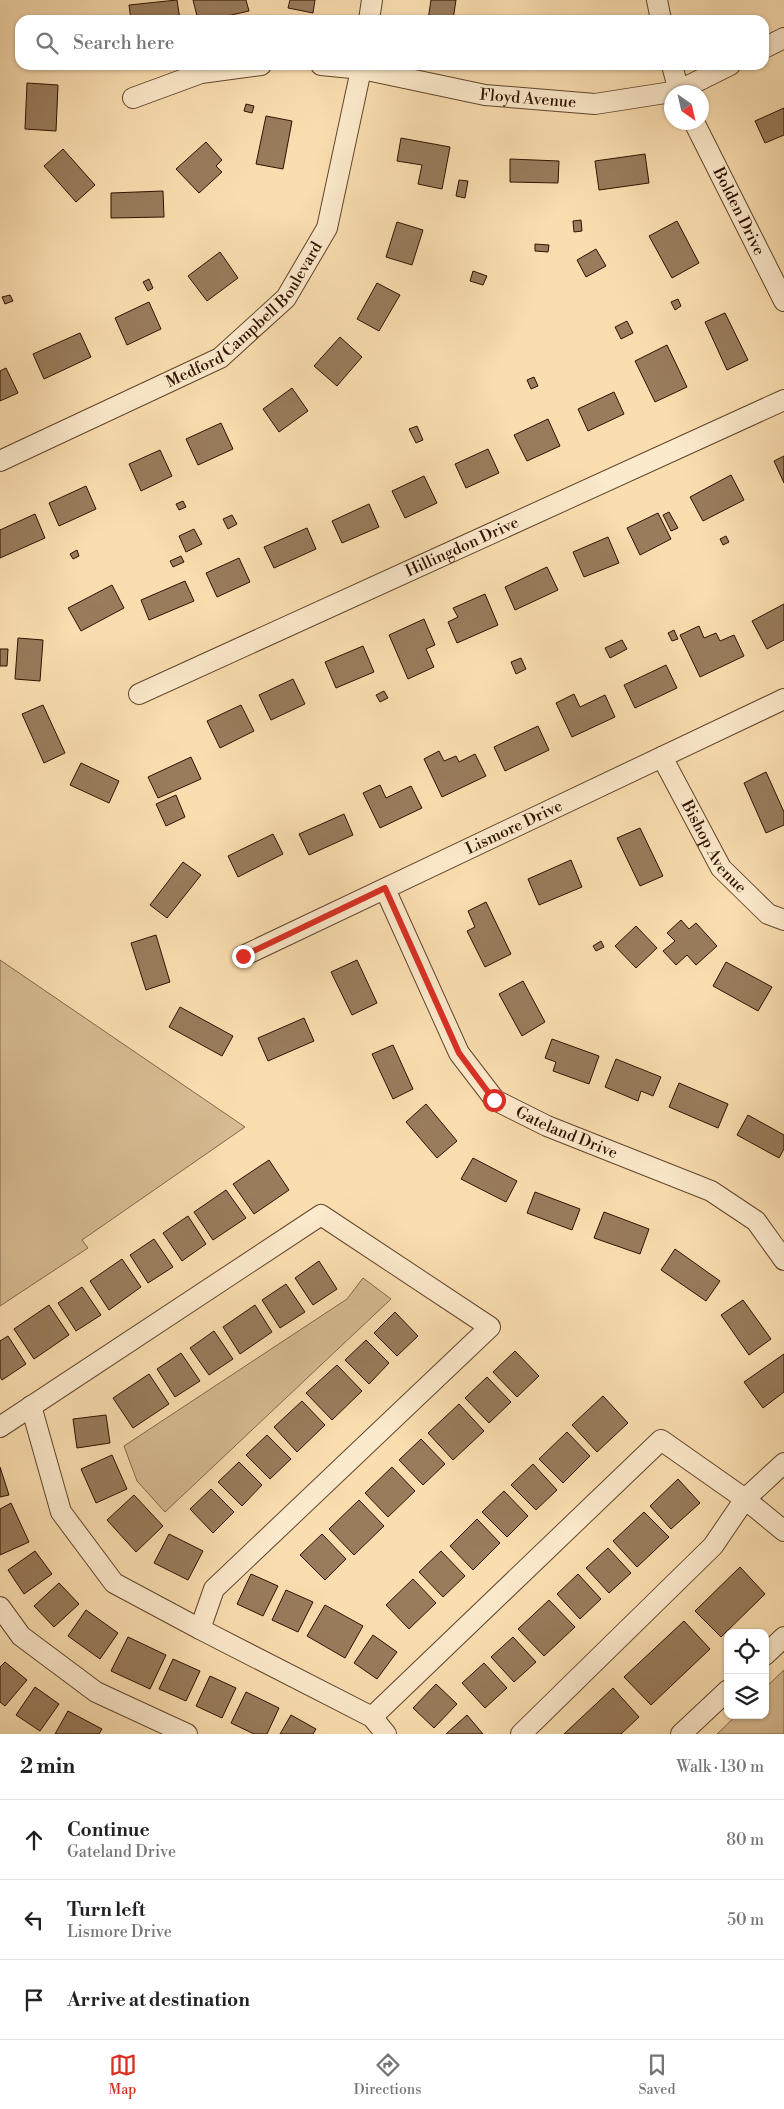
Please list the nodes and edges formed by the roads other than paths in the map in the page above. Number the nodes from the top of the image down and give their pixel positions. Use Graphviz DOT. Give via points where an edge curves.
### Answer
graph roads {
  1 [pos="372,0"];
  2 [pos="657,0"];
  3 [pos="370,15"];
  4 [pos="660,15"];
  5 [pos="784,38"];
  6 [pos="769,46"];
  7 [pos="224,70"];
  8 [pos="361,70"];
  9 [pos="375,70"];
  10 [pos="673,70"];
  11 [pos="720,70"];
  12 [pos="676,85"];
  13 [pos="691,85"];
  14 [pos="664,94"];
  15 [pos="133,98"];
  16 [pos="698,130"];
  17 [pos="784,301"];
  18 [pos="784,400"];
  19 [pos="0,461"];
  20 [pos="139,694"];
  21 [pos="784,699"];
  22 [pos="662,757"];
  23 [pos="385,888"];
  24 [pos="784,920"];
  25 [pos="243,956"];
  26 [pos="784,1260"];
  27 [pos="31,1406"];
  28 [pos="0,1427"];
  29 [pos="780,1466"];
  30 [pos="746,1499"];
  31 [pos="784,1531"];
  32 [pos="0,1607"];
  33 [pos="200,1629"];
  34 [pos="784,1637"];
  35 [pos="769,1651"];
  36 [pos="724,1694"];
  37 [pos="372,1717"];
  38 [pos="186,1734"];
  39 [pos="386,1734"];
  40 [pos="521,1734"];
  41 [pos="681,1734"];
  1 -- 3 [label="street"];
  2 -- 4 [label="street"];
  5 -- 6 [label="street"];
  7 -- 15 [label="street" via="201,73"];
  8 -- 19 [label="street, Medford Campbell Boulevard" via="327,228 286,298 220,358"];
  9 -- 14 [label="street, Floyd Avenue" via="485,95 596,104"];
  10 -- 12 [label="street"];
  11 -- 13 [label="street, Floyd Avenue"];
  16 -- 17 [label="street, Bolden Drive"];
  18 -- 20 [label="street, Hillingdon Drive"];
  21 -- 22 [label="street, Lismore Drive"];
  22 -- 23 [label="street, Lismore Drive"];
  22 -- 24 [label="street, Bishop Avenue" via="721,868 768,914"];
  23 -- 25 [label="street, Lismore Drive"];
  23 -- 26 [label="street, Gateland Drive" via="459,1053 494,1100 547,1126 711,1191 756,1221"];
  27 -- 28 [label="street"];
  27 -- 33 [label="street" via="61,1512 114,1583"];
  27 -- 33 [label="street" via="321,1215 490,1328 214,1589"];
  29 -- 30 [label="street"];
  30 -- 31 [label="street"];
  30 -- 37 [label="street" via="661,1440"];
  30 -- 40 [label="street" via="713,1546"];
  32 -- 38 [label="street" via="21,1636 96,1692"];
  33 -- 37 [label="street"];
  34 -- 35 [label="street"];
  36 -- 41 [label="street"];
  37 -- 39 [label="street"];
}
